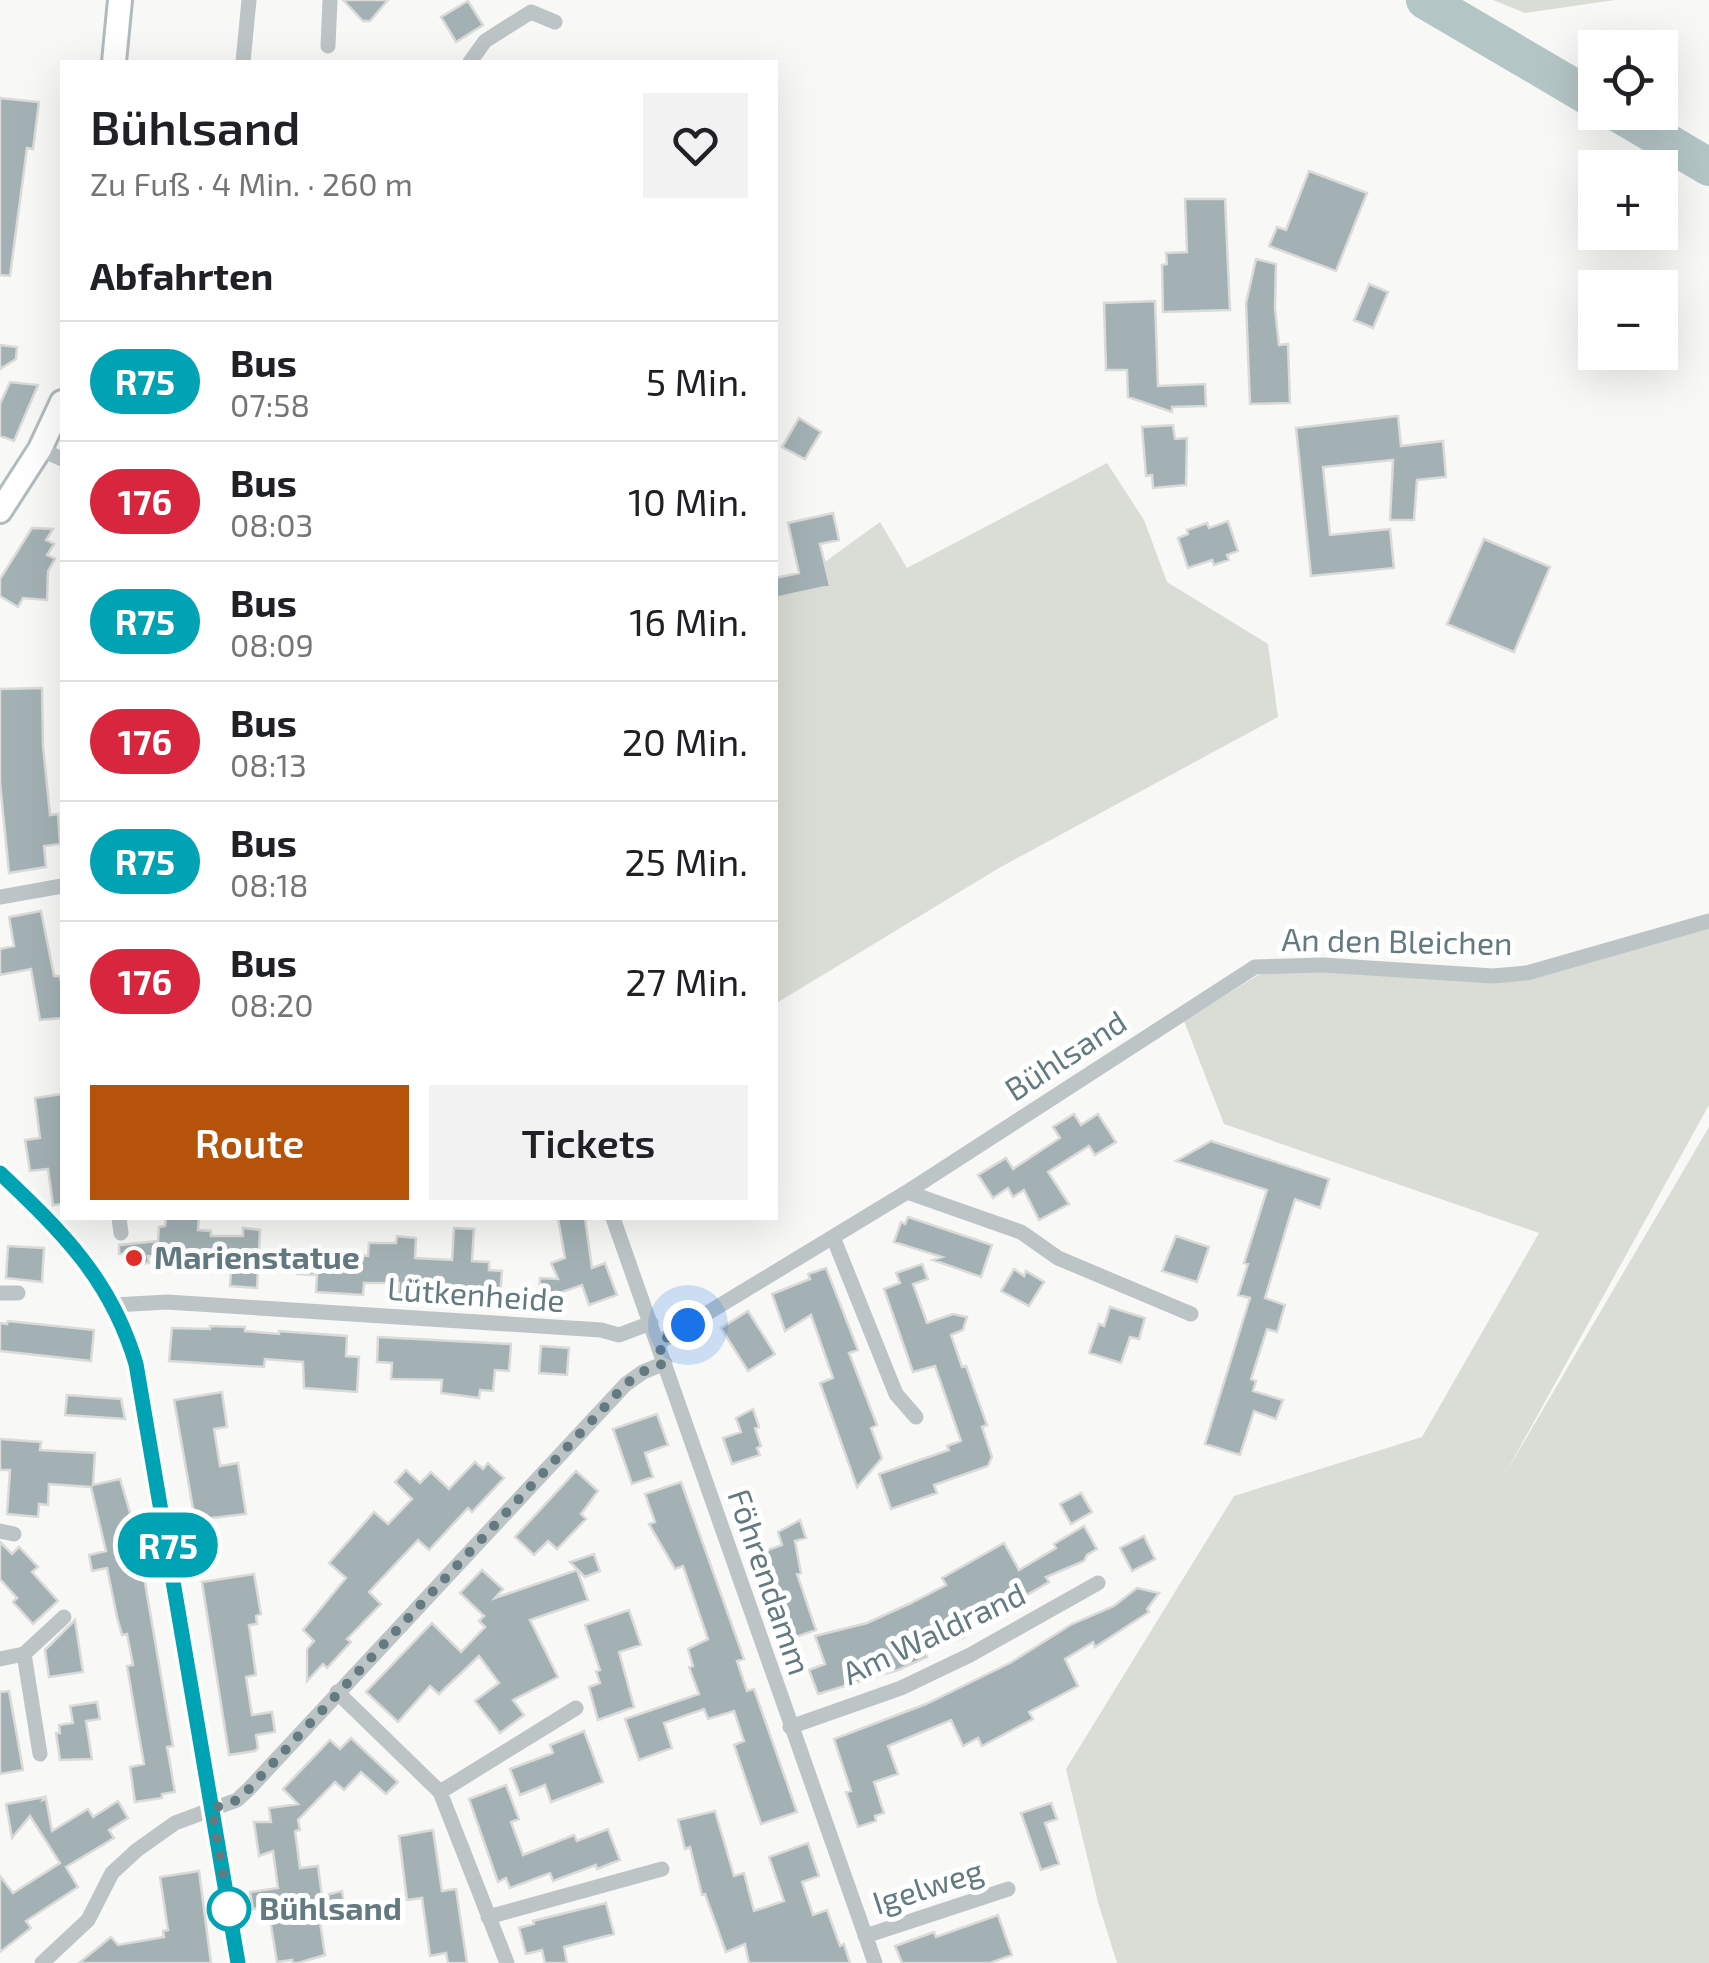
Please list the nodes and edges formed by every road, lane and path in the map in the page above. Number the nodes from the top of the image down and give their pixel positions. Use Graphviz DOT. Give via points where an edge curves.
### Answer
graph roads {
  1 [pos="120,0"];
  2 [pos="250,0"];
  3 [pos="330,0"];
  4 [pos="555,22"];
  5 [pos="328,46"];
  6 [pos="114,60"];
  7 [pos="243,60"];
  8 [pos="471,60"];
  9 [pos="60,406"];
  10 [pos="40,449"];
  11 [pos="60,457"];
  12 [pos="0,512"];
  13 [pos="60,886"];
  14 [pos="0,897"];
  15 [pos="1709,921"];
  16 [pos="1256,967"];
  17 [pos="0,1172"];
  18 [pos="906,1192"];
  19 [pos="615,1220"];
  20 [pos="833,1237"];
  21 [pos="0,1292"];
  22 [pos="18,1293"];
  23 [pos="114,1304"];
  24 [pos="1191,1314"];
  25 [pos="652,1323"];
  26 [pos="658,1343"];
  27 [pos="665,1363"];
  28 [pos="916,1417"];
  29 [pos="1098,1583"];
  30 [pos="64,1617"];
  31 [pos="24,1654"];
  32 [pos="0,1659"];
  33 [pos="337,1692"];
  34 [pos="576,1708"];
  35 [pos="790,1726"];
  36 [pos="40,1754"];
  37 [pos="440,1792"];
  38 [pos="212,1809"];
  39 [pos="662,1868"];
  40 [pos="1008,1889"];
  41 [pos="488,1916"];
  42 [pos="866,1936"];
  43 [pos="42,1963"];
  44 [pos="238,1963"];
  45 [pos="506,1963"];
  46 [pos="875,1963"];
  1 -- 6 [label="main road"];
  2 -- 7 [label="street"];
  3 -- 5 [label="street"];
  4 -- 8 [label="street" via="531,12 485,40"];
  9 -- 10 [label="main road"];
  10 -- 11 [label="street"];
  10 -- 12 [label="main road"];
  13 -- 14 [label="street"];
  15 -- 16 [label="street, An den Bleichen" via="1527,973"];
  16 -- 18 [label="street, Bühlsand"];
  17 -- 23 [label="street" via="60,1229"];
  18 -- 20 [label="street, Bühlsand"];
  18 -- 24 [label="street" via="1021,1232 1058,1258"];
  19 -- 25 [label="street, Föhrendamm"];
  20 -- 26 [label="street, Bühlsand"];
  20 -- 28 [label="street" via="896,1394"];
  21 -- 22 [label="street"];
  23 -- 25 [label="street, Lütkenheide" via="167,1302 619,1335"];
  23 -- 38 [label="street" via="136,1364"];
  25 -- 26 [label="street, Föhrendamm"];
  26 -- 27 [label="street, Föhrendamm"];
  27 -- 33 [label="street" via="626,1384"];
  27 -- 35 [label="street, Föhrendamm"];
  29 -- 35 [label="street, Am Waldrand" via="901,1688"];
  30 -- 31 [label="street"];
  31 -- 32 [label="street"];
  31 -- 36 [label="street"];
  33 -- 37 [label="street"];
  33 -- 38 [label="street" via="249,1789"];
  34 -- 37 [label="street"];
  35 -- 42 [label="street, Föhrendamm"];
  37 -- 41 [label="street"];
  38 -- 43 [label="street" via="175,1822 112,1873 88,1920"];
  38 -- 44 [label="street"];
  39 -- 41 [label="street"];
  40 -- 42 [label="street, Igelweg"];
  41 -- 45 [label="street"];
  42 -- 46 [label="street, Föhrendamm"];
}
